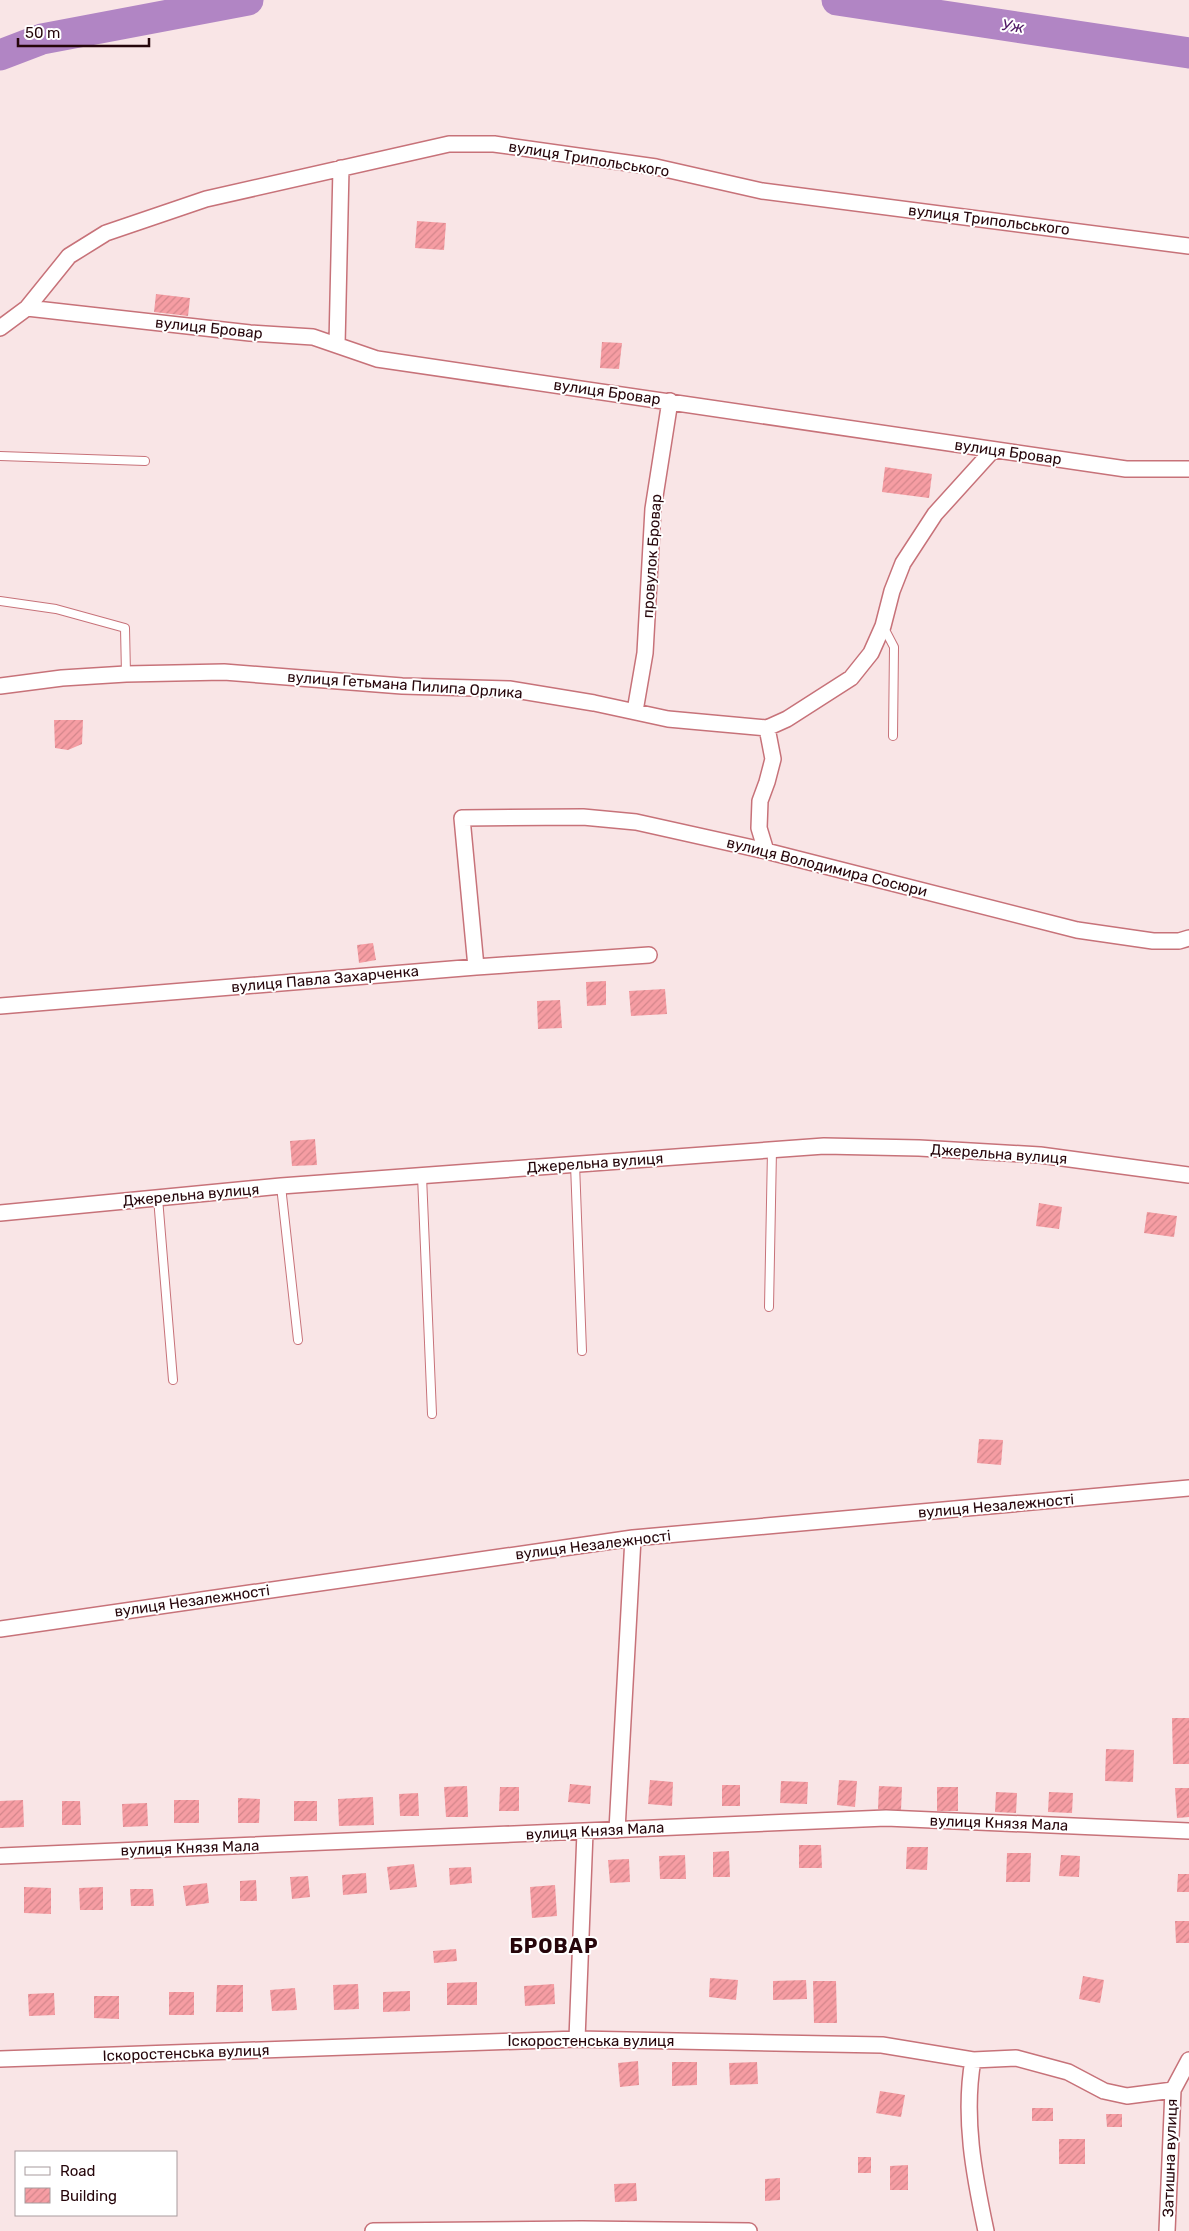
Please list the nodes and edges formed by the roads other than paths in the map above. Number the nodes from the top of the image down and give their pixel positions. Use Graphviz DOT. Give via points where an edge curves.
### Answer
graph roads {
  1 [pos="341,168"];
  2 [pos="1189,246"];
  3 [pos="28,308"];
  4 [pos="0,328"];
  5 [pos="337,344"];
  6 [pos="670,401"];
  7 [pos="993,450"];
  8 [pos="0,456"];
  9 [pos="145,461"];
  10 [pos="1189,469"];
  11 [pos="0,601"];
  12 [pos="883,626"];
  13 [pos="126,674"];
  14 [pos="0,686"];
  15 [pos="634,711"];
  16 [pos="767,728"];
  17 [pos="893,736"];
  18 [pos="766,851"];
  19 [pos="1189,938"];
  20 [pos="650,955"];
  21 [pos="476,967"];
  22 [pos="0,1006"];
  23 [pos="772,1150"];
  24 [pos="575,1164"];
  25 [pos="1189,1175"];
  26 [pos="422,1176"];
  27 [pos="281,1186"];
  28 [pos="158,1198"];
  29 [pos="0,1213"];
  30 [pos="769,1307"];
  31 [pos="298,1340"];
  32 [pos="582,1350"];
  33 [pos="173,1380"];
  34 [pos="432,1414"];
  35 [pos="1189,1488"];
  36 [pos="633,1538"];
  37 [pos="0,1629"];
  38 [pos="617,1830"];
  39 [pos="1189,1831"];
  40 [pos="584,1832"];
  41 [pos="0,1856"];
  42 [pos="577,2039"];
  43 [pos="0,2059"];
  44 [pos="972,2060"];
  45 [pos="1189,2060"];
  46 [pos="1173,2090"];
  47 [pos="582,2230"];
  48 [pos="373,2231"];
  49 [pos="749,2231"];
  50 [pos="986,2231"];
  51 [pos="1167,2231"];
  1 -- 2 [label="street, вулиця Трипольського" via="449,144 494,144 656,168 762,191"];
  1 -- 3 [label="street, вулиця Трипольського" via="206,199 106,233 69,256"];
  1 -- 5 [label="street"];
  3 -- 4 [label="street, вулиця Трипольського"];
  3 -- 5 [label="street, вулиця Бровар" via="314,337"];
  5 -- 6 [label="street, вулиця Бровар" via="378,359"];
  6 -- 7 [label="street, вулиця Бровар"];
  6 -- 15 [label="street, провулок Бровар" via="653,509 645,653"];
  7 -- 10 [label="street, вулиця Бровар" via="1126,469"];
  7 -- 12 [label="street" via="935,514 903,563"];
  8 -- 9 [label="lane"];
  11 -- 13 [label="lane" via="56,609 125,628"];
  12 -- 16 [label="street" via="871,653 851,678"];
  12 -- 17 [label="lane" via="894,647"];
  13 -- 14 [label="street, вулиця Гетьмана Пилипа Орлика"];
  13 -- 15 [label="street, вулиця Гетьмана Пилипа Орлика" via="224,672 402,686 509,689"];
  15 -- 16 [label="street, вулиця Гетьмана Пилипа Орлика" via="668,719"];
  16 -- 18 [label="street" via="772,759 760,802 759,828"];
  18 -- 19 [label="street, вулиця Володимира Сосюри" via="1077,930 1153,942"];
  18 -- 21 [label="street, вулиця Володимира Сосюри" via="636,822 592,818 462,818"];
  20 -- 21 [label="street, вулиця Павла Захарченка"];
  21 -- 22 [label="street, вулиця Павла Захарченка"];
  23 -- 24 [label="street, Джерельна вулиця"];
  23 -- 25 [label="street, Джерельна вулиця" via="824,1146 1040,1155"];
  23 -- 30 [label="lane"];
  24 -- 26 [label="street, Джерельна вулиця"];
  24 -- 32 [label="lane"];
  26 -- 27 [label="street, Джерельна вулиця"];
  26 -- 34 [label="lane"];
  27 -- 28 [label="street, Джерельна вулиця"];
  27 -- 31 [label="lane"];
  28 -- 29 [label="street, Джерельна вулиця"];
  28 -- 33 [label="lane"];
  35 -- 36 [label="street, вулиця Незалежності"];
  36 -- 37 [label="street, вулиця Незалежності"];
  36 -- 38 [label="street"];
  38 -- 39 [label="street, вулиця Князя Мала" via="886,1818"];
  38 -- 40 [label="street, вулиця Князя Мала"];
  40 -- 41 [label="street, вулиця Князя Мала"];
  40 -- 42 [label="street"];
  42 -- 43 [label="street, Іскоростенська вулиця"];
  42 -- 44 [label="street, Іскоростенська вулиця" via="882,2045"];
  44 -- 46 [label="street, Іскоростенська вулиця" via="1016,2058 1068,2072 1104,2090 1127,2096"];
  44 -- 50 [label="street" via="968,2088 974,2172"];
  45 -- 46 [label="street, Затишна вулиця"];
  46 -- 51 [label="street, Затишна вулиця"];
  47 -- 48 [label="street"];
  47 -- 49 [label="street"];
}
